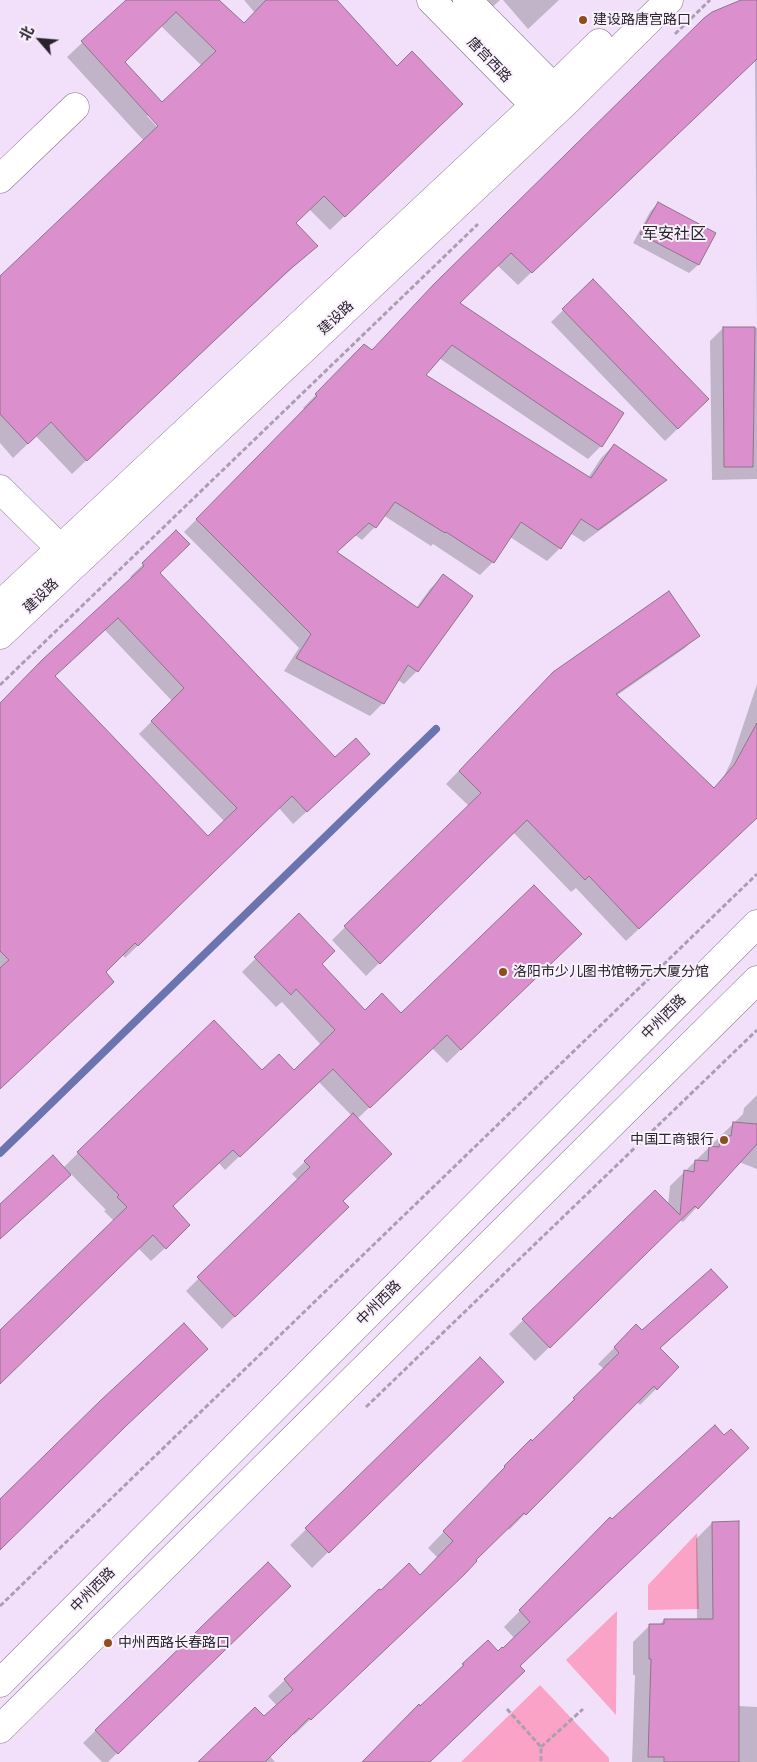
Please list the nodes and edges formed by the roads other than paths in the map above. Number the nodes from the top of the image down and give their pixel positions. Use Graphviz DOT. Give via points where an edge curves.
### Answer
graph roads {
  1 [pos="431,0"];
  2 [pos="467,0"];
  3 [pos="642,0"];
  4 [pos="669,0"];
  5 [pos="551,103"];
  6 [pos="75,106"];
  7 [pos="0,178"];
  8 [pos="0,489"];
  9 [pos="68,555"];
  10 [pos="0,605"];
  11 [pos="0,635"];
  12 [pos="757,924"];
  13 [pos="755,984"];
  14 [pos="0,1683"];
  15 [pos="0,1729"];
  1 -- 5 [label="main road, 唐宫西路"];
  2 -- 5 [label="main road, 唐宫西路"];
  3 -- 5 [label="main road, 建设路"];
  4 -- 5 [label="main road, 建设路"];
  5 -- 9 [label="main road, 建设路"];
  6 -- 7 [label="main road"];
  8 -- 9 [label="main road"];
  9 -- 10 [label="main road, 建设路"];
  9 -- 11 [label="main road, 建设路"];
  12 -- 14 [label="main road, 中州西路"];
  13 -- 15 [label="main road"];
}
